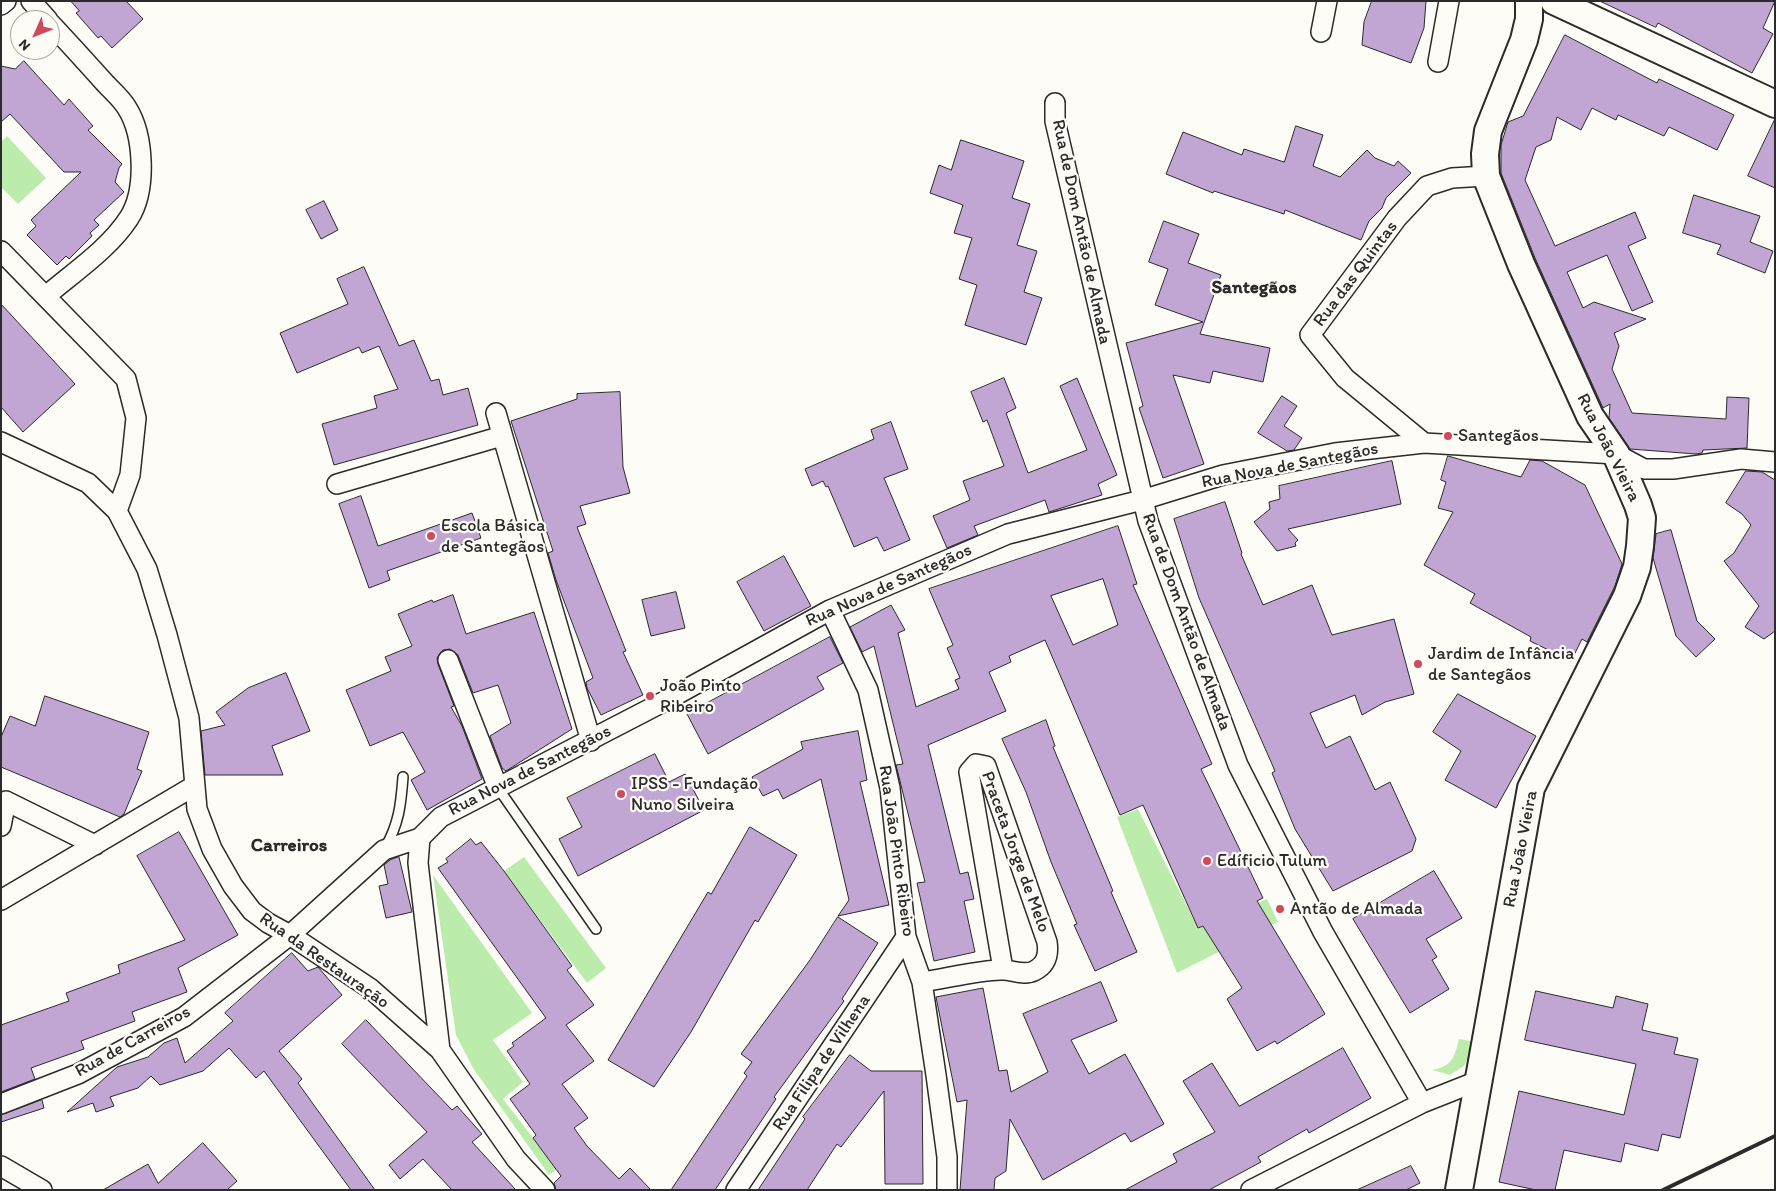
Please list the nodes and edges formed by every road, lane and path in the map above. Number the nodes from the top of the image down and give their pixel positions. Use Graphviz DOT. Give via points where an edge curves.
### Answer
graph roads {
  1 [pos="6,1"];
  2 [pos="1327,1"];
  3 [pos="1450,1"];
  4 [pos="1529,1"];
  5 [pos="1554,1"];
  6 [pos="1,6"];
  7 [pos="1321,32"];
  8 [pos="60,33"];
  9 [pos="1438,62"];
  10 [pos="1055,103"];
  11 [pos="1775,104"];
  12 [pos="1486,176"];
  13 [pos="1,251"];
  14 [pos="46,296"];
  15 [pos="496,413"];
  16 [pos="502,436"];
  17 [pos="1,442"];
  18 [pos="1424,443"];
  19 [pos="1616,454"];
  20 [pos="1775,462"];
  21 [pos="337,484"];
  22 [pos="1142,500"];
  23 [pos="117,511"];
  24 [pos="830,610"];
  25 [pos="448,660"];
  26 [pos="591,740"];
  27 [pos="402,777"];
  28 [pos="194,786"];
  29 [pos="498,788"];
  30 [pos="1,826"];
  31 [pos="420,838"];
  32 [pos="95,845"];
  33 [pos="384,850"];
  34 [pos="1,900"];
  35 [pos="596,930"];
  36 [pos="290,935"];
  37 [pos="906,937"];
  38 [pos="1003,969"];
  39 [pos="922,982"];
  40 [pos="440,1050"];
  41 [pos="1480,1080"];
  42 [pos="1422,1103"];
  43 [pos="1,1104"];
  44 [pos="1,1166"];
  45 [pos="42,1190"];
  46 [pos="545,1190"];
  47 [pos="736,1190"];
  48 [pos="947,1190"];
  49 [pos="1250,1190"];
  50 [pos="1459,1190"];
  1 -- 6 [label="street"];
  2 -- 7 [label="street"];
  3 -- 9 [label="street"];
  4 -- 12 [label="street, Rua João Vieira" via="1524,40 1488,131"];
  5 -- 11 [label="street"];
  8 -- 14 [label="street" via="126,107 136,131 141,163 140,186 129,218 113,238"];
  10 -- 22 [label="street, Rua de Dom Antão de Almada" via="1055,121"];
  12 -- 18 [label="street, Rua das Quintas" via="1452,178 1427,186 1397,218 1310,335 1344,378"];
  12 -- 19 [label="street, Rua João Vieira" via="1521,264 1590,416"];
  13 -- 14 [label="street"];
  14 -- 23 [label="street" via="126,379 136,418 130,475"];
  15 -- 16 [label="street"];
  16 -- 21 [label="street"];
  16 -- 26 [label="street"];
  17 -- 23 [label="street, Rua da Restauração" via="88,483"];
  18 -- 19 [label="street, Rua Nova de Santegãos"];
  18 -- 22 [label="street, Rua Nova de Santegãos" via="1335,453 1223,475"];
  19 -- 20 [label="street" via="1644,469 1673,469 1741,459"];
  19 -- 41 [label="street, Rua João Vieira" via="1642,518 1637,567 1627,596 1531,788"];
  22 -- 24 [label="street, Rua Nova de Santegãos" via="1008,534"];
  22 -- 42 [label="street, Rua de Dom Antão de Almada" via="1238,765 1323,932"];
  23 -- 28 [label="street, Rua da Restauração" via="147,569 167,635 189,718"];
  24 -- 26 [label="street, Rua Nova de Santegãos"];
  24 -- 37 [label="street, Rua João Pinto Ribeiro" via="868,690 890,788"];
  25 -- 29 [label="street"];
  26 -- 29 [label="street, Rua Nova de Santegãos"];
  27 -- 33 [label="lane" via="400,816"];
  28 -- 32 [label="street"];
  28 -- 36 [label="street, Rua da Restauração" via="197,809 212,849 233,886 252,910"];
  29 -- 31 [label="street, Rua Nova de Santegãos" via="441,817"];
  29 -- 35 [label="lane"];
  30 -- 32 [label="street" via="6,801"];
  31 -- 33 [label="street, Rua de Carreiros"];
  31 -- 40 [label="street" via="418,863"];
  32 -- 34 [label="street"];
  33 -- 36 [label="street, Rua de Carreiros"];
  36 -- 40 [label="street, Rua da Restauração" via="371,989"];
  36 -- 43 [label="street, Rua de Carreiros" via="184,1017 78,1074"];
  37 -- 39 [label="street, Rua João Pinto Ribeiro"];
  37 -- 47 [label="street, Rua Filipa de Vilhena"];
  38 -- 38 [label="street, Praceta Jorge de Melo" via="1033,972 1049,954 986,766 976,764 969,772"];
  38 -- 39 [label="street, Praceta Jorge de Melo"];
  39 -- 48 [label="street, Rua João Pinto Ribeiro" via="947,1158"];
  40 -- 46 [label="street, Rua da Restauração" via="516,1159"];
  41 -- 42 [label="street"];
  41 -- 50 [label="street, Rua João Vieira"];
  42 -- 49 [label="street"];
  44 -- 45 [label="street"];
}
